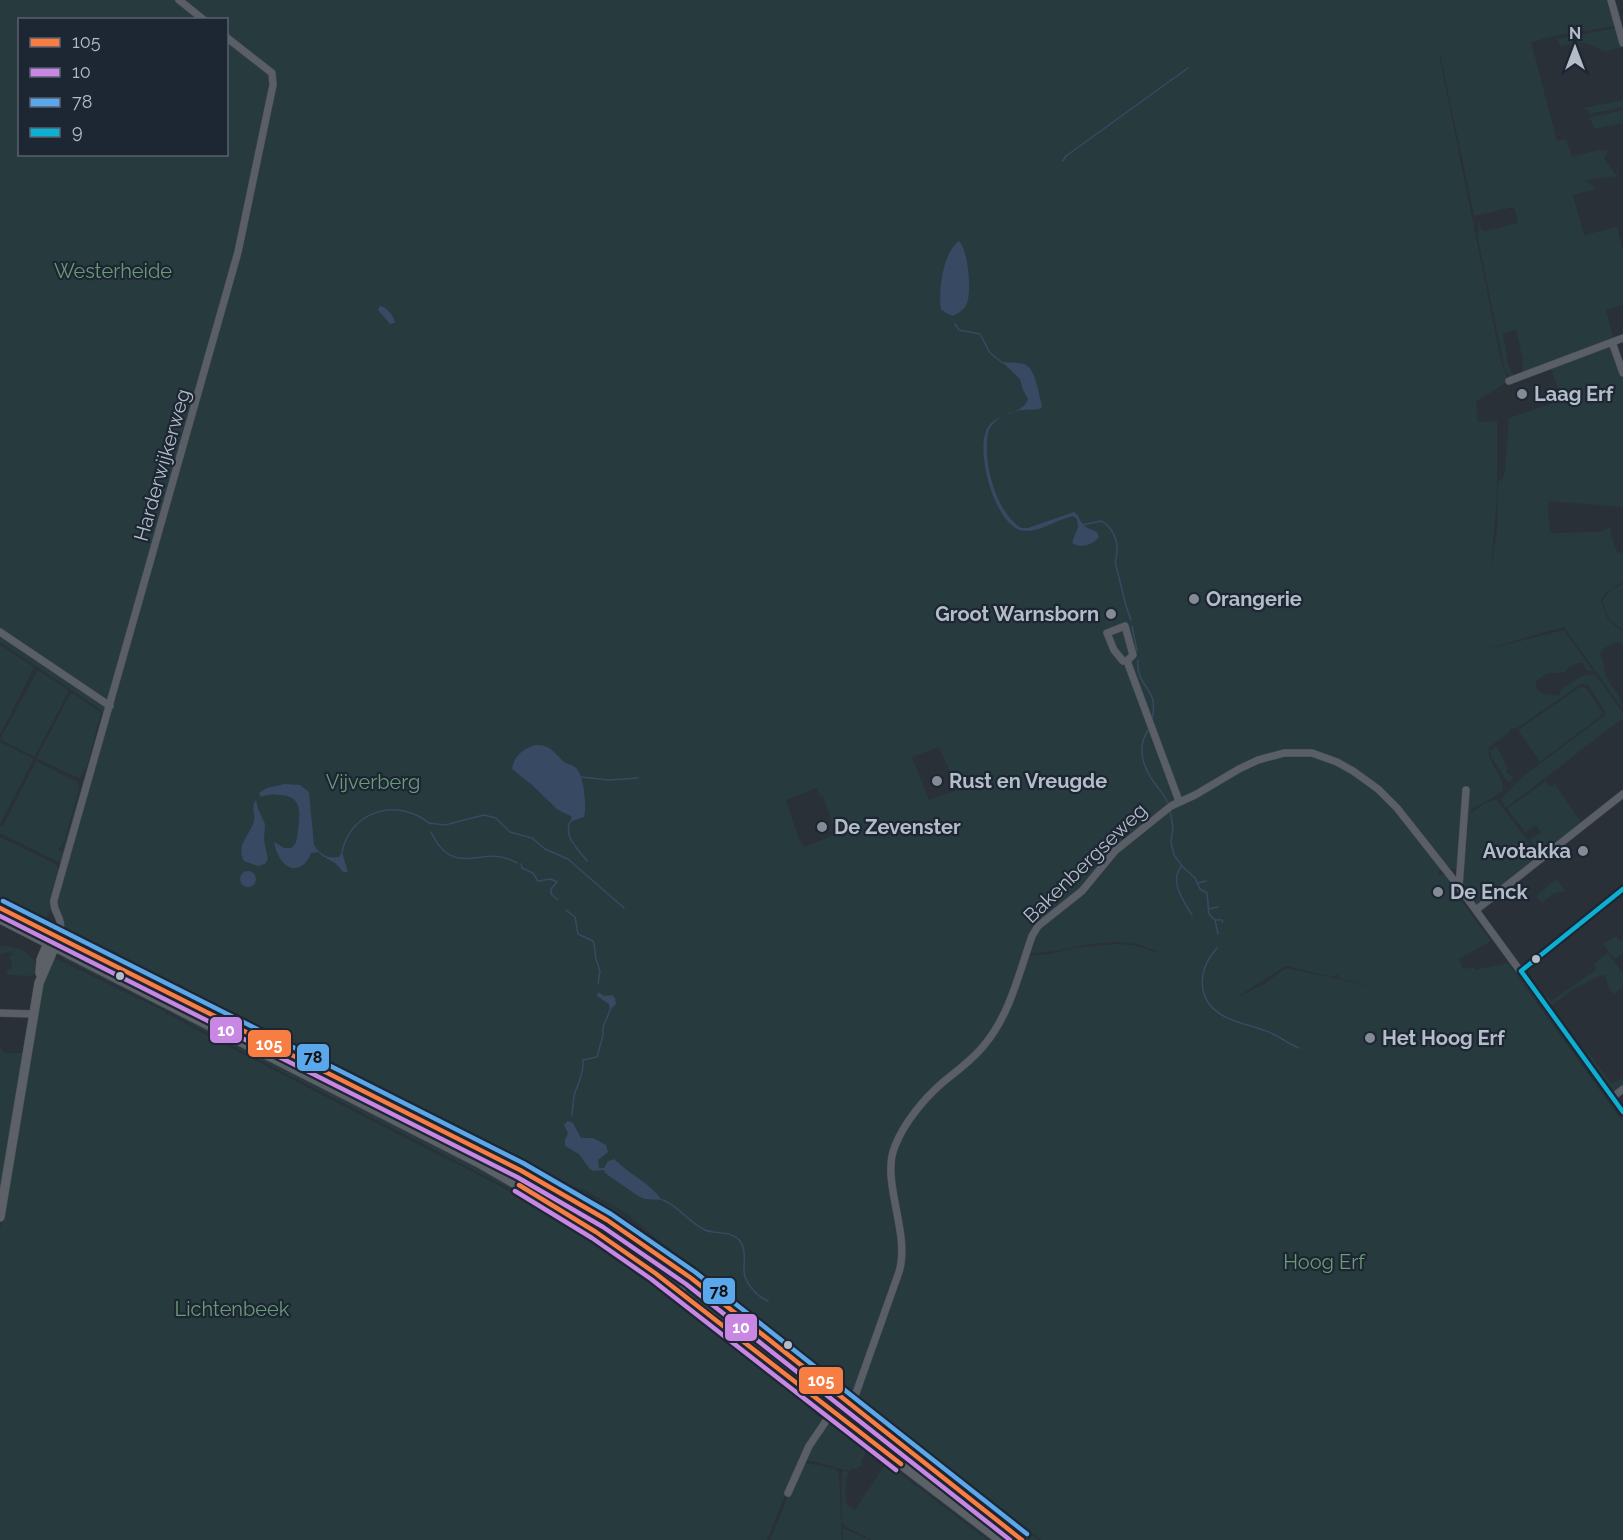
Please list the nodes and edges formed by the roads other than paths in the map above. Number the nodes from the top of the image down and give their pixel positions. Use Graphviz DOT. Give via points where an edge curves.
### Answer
graph roads {
  1 [pos="179,0"];
  2 [pos="1611,0"];
  3 [pos="202,18"];
  4 [pos="228,40"];
  5 [pos="1623,44"];
  6 [pos="1623,338"];
  7 [pos="1612,342"];
  8 [pos="1623,373"];
  9 [pos="1509,381"];
  10 [pos="0,632"];
  11 [pos="1127,661"];
  12 [pos="110,706"];
  13 [pos="1466,790"];
  14 [pos="1623,794"];
  15 [pos="1179,801"];
  16 [pos="1460,870"];
  17 [pos="1447,871"];
  18 [pos="1459,887"];
  19 [pos="1623,889"];
  20 [pos="0,908"];
  21 [pos="1476,910"];
  22 [pos="0,919"];
  23 [pos="56,935"];
  24 [pos="51,945"];
  25 [pos="1521,971"];
  26 [pos="0,1012"];
  27 [pos="33,1014"];
  28 [pos="1623,1089"];
  29 [pos="1613,1097"];
  30 [pos="1623,1112"];
  31 [pos="0,1217"];
  32 [pos="691,1278"];
  33 [pos="680,1292"];
  34 [pos="847,1402"];
  35 [pos="835,1414"];
  36 [pos="788,1493"];
  37 [pos="1000,1540"];
  38 [pos="1022,1540"];
  1 -- 3 [label="street"];
  2 -- 5 [label="street"];
  4 -- 12 [label="street, Harderwijkerweg" via="272,73 273,85 238,252"];
  6 -- 7 [label="street"];
  7 -- 8 [label="street"];
  7 -- 9 [label="street"];
  10 -- 12 [label="street"];
  11 -- 11 [label="street" via="1132,655 1125,626 1107,633 1119,656"];
  11 -- 15 [label="street"];
  12 -- 23 [label="street, Harderwijkerweg" via="54,900 61,927"];
  13 -- 16 [label="street"];
  14 -- 21 [label="street"];
  15 -- 17 [label="street, Bakenbergseweg" via="1258,760 1284,753 1312,753 1337,762 1378,789 1414,827"];
  15 -- 34 [label="street, Bakenbergseweg" via="1124,843 1082,891 1038,926 996,1030 928,1097 898,1139 892,1154 892,1186 903,1258 856,1394"];
  16 -- 17 [label="street"];
  16 -- 18 [label="street"];
  17 -- 18 [label="street, Bakenbergseweg"];
  18 -- 21 [label="street, Bakenbergseweg"];
  19 -- 25 [label="street"];
  20 -- 23 [label="main road"];
  21 -- 25 [label="street, Bakenbergseweg"];
  22 -- 24 [label="main road"];
  23 -- 24 [label="main road"];
  23 -- 32 [label="main road" via="555,1188 622,1228"];
  24 -- 27 [label="main road"];
  24 -- 33 [label="main road" via="512,1181 597,1233"];
  25 -- 29 [label="street, Bakenbergseweg"];
  26 -- 27 [label="street"];
  27 -- 31 [label="main road"];
  28 -- 29 [label="street"];
  29 -- 30 [label="street, Bakenbergseweg"];
  32 -- 33 [label="street"];
  32 -- 34 [label="main road"];
  33 -- 35 [label="main road"];
  34 -- 35 [label="street, Bakenbergseweg"];
  34 -- 38 [label="main road"];
  35 -- 36 [label="street, Bakenbergseweg" via="809,1446"];
  35 -- 37 [label="main road"];
}
